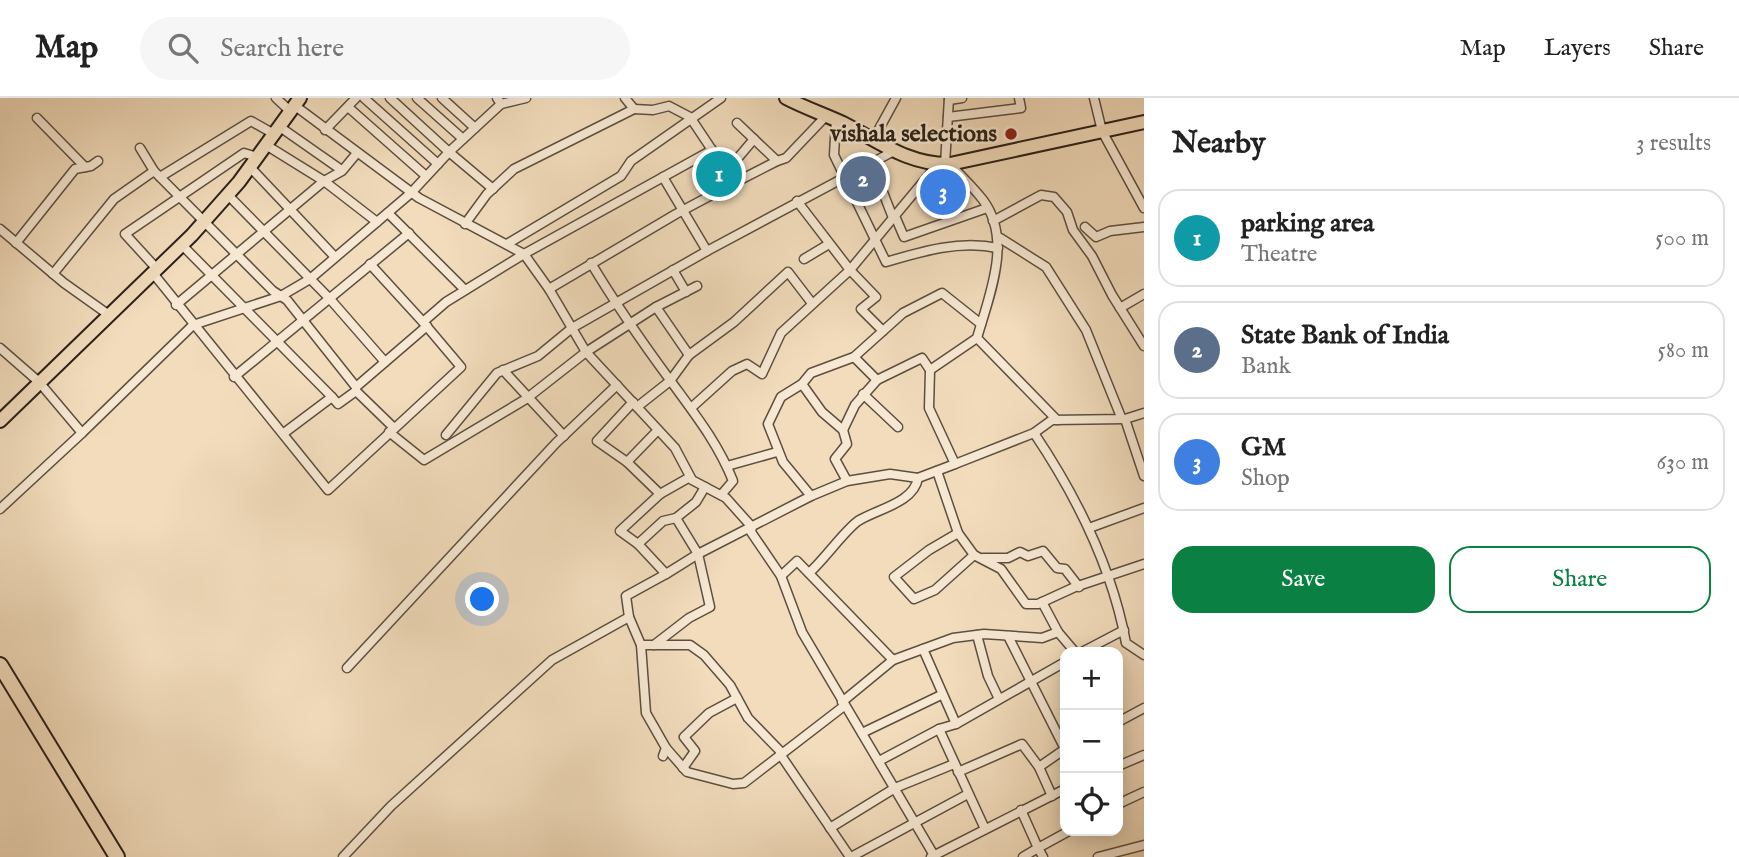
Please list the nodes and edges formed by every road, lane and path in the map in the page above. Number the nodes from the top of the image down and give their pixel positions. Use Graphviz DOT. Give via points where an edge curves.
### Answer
graph roads {
  1 [pos="276,98"];
  2 [pos="356,98"];
  3 [pos="364,98"];
  4 [pos="390,98"];
  5 [pos="417,98"];
  6 [pos="442,98"];
  7 [pos="526,98"];
  8 [pos="625,98"];
  9 [pos="721,98"];
  10 [pos="897,98"];
  11 [pos="962,98"];
  12 [pos="1019,98"];
  13 [pos="1094,98"];
  14 [pos="792,99"];
  15 [pos="949,99"];
  16 [pos="499,101"];
  17 [pos="295,105"];
  18 [pos="348,107"];
  19 [pos="634,109"];
  20 [pos="690,117"];
  21 [pos="948,117"];
  22 [pos="37,118"];
  23 [pos="831,118"];
  24 [pos="1144,122"];
  25 [pos="737,123"];
  26 [pos="475,128"];
  27 [pos="325,130"];
  28 [pos="1102,131"];
  29 [pos="273,135"];
  30 [pos="463,139"];
  31 [pos="754,139"];
  32 [pos="873,140"];
  33 [pos="140,148"];
  34 [pos="712,150"];
  35 [pos="449,152"];
  36 [pos="894,152"];
  37 [pos="357,153"];
  38 [pos="98,160"];
  39 [pos="777,161"];
  40 [pos="254,162"];
  41 [pos="438,164"];
  42 [pos="872,164"];
  43 [pos="944,164"];
  44 [pos="85,167"];
  45 [pos="340,169"];
  46 [pos="726,172"];
  47 [pos="157,174"];
  48 [pos="426,176"];
  49 [pos="663,177"];
  50 [pos="846,177"];
  51 [pos="324,181"];
  52 [pos="734,183"];
  53 [pos="493,188"];
  54 [pos="411,192"];
  55 [pos="228,195"];
  56 [pos="180,199"];
  57 [pos="797,201"];
  58 [pos="987,208"];
  59 [pos="1144,208"];
  60 [pos="291,209"];
  61 [pos="683,210"];
  62 [pos="388,213"];
  63 [pos="894,217"];
  64 [pos="204,221"];
  65 [pos="993,221"];
  66 [pos="377,222"];
  67 [pos="465,224"];
  68 [pos="1085,227"];
  69 [pos="1144,227"];
  70 [pos="0,229"];
  71 [pos="265,231"];
  72 [pos="409,233"];
  73 [pos="1000,238"];
  74 [pos="874,241"];
  75 [pos="16,243"];
  76 [pos="507,244"];
  77 [pos="828,244"];
  78 [pos="182,245"];
  79 [pos="998,248"];
  80 [pos="707,251"];
  81 [pos="524,254"];
  82 [pos="236,255"];
  83 [pos="335,257"];
  84 [pos="804,260"];
  85 [pos="591,263"];
  86 [pos="370,264"];
  87 [pos="154,270"];
  88 [pos="673,270"];
  89 [pos="850,270"];
  90 [pos="53,274"];
  91 [pos="211,277"];
  92 [pos="310,279"];
  93 [pos="697,286"];
  94 [pos="549,289"];
  95 [pos="465,290"];
  96 [pos="686,292"];
  97 [pos="1144,294"];
  98 [pos="281,296"];
  99 [pos="330,299"];
  100 [pos="811,302"];
  101 [pos="615,303"];
  102 [pos="176,305"];
  103 [pos="656,307"];
  104 [pos="1121,307"];
  105 [pos="243,309"];
  106 [pos="108,315"];
  107 [pos="305,320"];
  108 [pos="629,323"];
  109 [pos="425,324"];
  110 [pos="981,324"];
  111 [pos="193,325"];
  112 [pos="572,328"];
  113 [pos="883,331"];
  114 [pos="978,338"];
  115 [pos="278,342"];
  116 [pos="1144,346"];
  117 [pos="0,348"];
  118 [pos="586,352"];
  119 [pos="688,355"];
  120 [pos="854,357"];
  121 [pos="385,362"];
  122 [pos="503,370"];
  123 [pos="930,370"];
  124 [pos="234,377"];
  125 [pos="877,380"];
  126 [pos="670,381"];
  127 [pos="39,382"];
  128 [pos="802,384"];
  129 [pos="617,385"];
  130 [pos="356,389"];
  131 [pos="863,394"];
  132 [pos="332,397"];
  133 [pos="526,399"];
  134 [pos="635,405"];
  135 [pos="691,408"];
  136 [pos="1144,413"];
  137 [pos="1123,418"];
  138 [pos="1057,419"];
  139 [pos="0,421"];
  140 [pos="898,427"];
  141 [pos="391,429"];
  142 [pos="658,430"];
  143 [pos="843,430"];
  144 [pos="82,433"];
  145 [pos="284,433"];
  146 [pos="1034,433"];
  147 [pos="446,435"];
  148 [pos="564,436"];
  149 [pos="778,452"];
  150 [pos="627,462"];
  151 [pos="955,464"];
  152 [pos="727,466"];
  153 [pos="936,471"];
  154 [pos="1144,476"];
  155 [pos="690,477"];
  156 [pos="918,478"];
  157 [pos="846,481"];
  158 [pos="705,487"];
  159 [pos="660,494"];
  160 [pos="721,495"];
  161 [pos="811,496"];
  162 [pos="1144,508"];
  163 [pos="0,509"];
  164 [pos="676,518"];
  165 [pos="752,527"];
  166 [pos="1088,528"];
  167 [pos="958,533"];
  168 [pos="638,544"];
  169 [pos="698,554"];
  170 [pos="976,556"];
  171 [pos="1144,564"];
  172 [pos="809,573"];
  173 [pos="666,574"];
  174 [pos="780,576"];
  175 [pos="1108,577"];
  176 [pos="1079,587"];
  177 [pos="1042,602"];
  178 [pos="629,617"];
  179 [pos="1124,630"];
  180 [pos="1058,632"];
  181 [pos="977,635"];
  182 [pos="1009,636"];
  183 [pos="641,645"];
  184 [pos="654,645"];
  185 [pos="1071,647"];
  186 [pos="1092,647"];
  187 [pos="923,649"];
  188 [pos="1144,655"];
  189 [pos="893,660"];
  190 [pos="1,667"];
  191 [pos="1060,667"];
  192 [pos="347,668"];
  193 [pos="1030,683"];
  194 [pos="941,695"];
  195 [pos="737,698"];
  196 [pos="999,699"];
  197 [pos="843,704"];
  198 [pos="1144,708"];
  199 [pos="1123,719"];
  200 [pos="956,724"];
  201 [pos="939,729"];
  202 [pos="862,733"];
  203 [pos="1060,740"];
  204 [pos="1060,752"];
  205 [pos="781,753"];
  206 [pos="1144,755"];
  207 [pos="879,761"];
  208 [pos="1123,764"];
  209 [pos="1039,767"];
  210 [pos="683,768"];
  211 [pos="956,768"];
  212 [pos="895,788"];
  213 [pos="1060,792"];
  214 [pos="1144,792"];
  215 [pos="968,794"];
  216 [pos="1052,796"];
  217 [pos="1123,802"];
  218 [pos="1021,810"];
  219 [pos="914,821"];
  220 [pos="830,828"];
  221 [pos="985,829"];
  222 [pos="1060,836"];
  223 [pos="1144,845"];
  224 [pos="1038,848"];
  225 [pos="1113,855"];
  226 [pos="117,857"];
  227 [pos="343,857"];
  228 [pos="850,857"];
  229 [pos="933,857"];
  230 [pos="1023,857"];
  231 [pos="1043,857"];
  232 [pos="1098,857"];
  1 -- 17 [label="street"];
  2 -- 18 [label="street"];
  3 -- 41 [label="street"];
  4 -- 35 [label="street"];
  5 -- 30 [label="street"];
  6 -- 26 [label="street"];
  7 -- 16 [label="street"];
  8 -- 19 [label="street"];
  9 -- 20 [label="street"];
  10 -- 32 [label="street"];
  11 -- 15 [label="street"];
  12 -- 21 [label="street" via="1021,108"];
  13 -- 28 [label="street"];
  14 -- 23 [label="main road"];
  15 -- 21 [label="street"];
  16 -- 26 [label="street"];
  17 -- 27 [label="street"];
  17 -- 29 [label="main road"];
  18 -- 27 [label="street"];
  18 -- 48 [label="street"];
  19 -- 20 [label="street" via="669,106"];
  19 -- 53 [label="street" via="514,169"];
  20 -- 34 [label="street"];
  20 -- 76 [label="street" via="631,161 621,176"];
  21 -- 43 [label="street"];
  22 -- 44 [label="street"];
  23 -- 32 [label="main road"];
  23 -- 39 [label="street"];
  23 -- 50 [label="street" via="834,155"];
  24 -- 28 [label="main road"];
  25 -- 31 [label="street"];
  26 -- 30 [label="street"];
  27 -- 37 [label="street"];
  28 -- 43 [label="main road"];
  28 -- 59 [label="street"];
  29 -- 40 [label="main road"];
  29 -- 45 [label="street"];
  29 -- 47 [label="street" via="251,121"];
  29 -- 51 [label="street"];
  30 -- 35 [label="street"];
  31 -- 39 [label="street"];
  31 -- 46 [label="street"];
  32 -- 36 [label="main road"];
  33 -- 47 [label="street"];
  34 -- 46 [label="street"];
  34 -- 49 [label="street"];
  35 -- 41 [label="street"];
  35 -- 53 [label="street"];
  36 -- 42 [label="street"];
  36 -- 43 [label="main road"];
  37 -- 45 [label="street"];
  37 -- 54 [label="street"];
  38 -- 44 [label="street"];
  39 -- 52 [label="street"];
  40 -- 55 [label="main road"];
  40 -- 56 [label="street" via="244,153"];
  40 -- 60 [label="street"];
  41 -- 48 [label="street"];
  42 -- 50 [label="street"];
  42 -- 63 [label="street"];
  43 -- 58 [label="street"];
  43 -- 63 [label="street"];
  44 -- 75 [label="street" via="75,169"];
  45 -- 51 [label="street"];
  46 -- 52 [label="street"];
  47 -- 56 [label="street"];
  47 -- 90 [label="street" via="114,199"];
  48 -- 54 [label="street"];
  49 -- 61 [label="street"];
  49 -- 81 [label="street"];
  50 -- 57 [label="street"];
  50 -- 74 [label="street"];
  51 -- 60 [label="street"];
  51 -- 66 [label="street"];
  52 -- 61 [label="street"];
  53 -- 67 [label="street"];
  54 -- 62 [label="street"];
  54 -- 67 [label="street"];
  55 -- 64 [label="main road"];
  55 -- 71 [label="street"];
  56 -- 64 [label="street"];
  56 -- 87 [label="street" via="125,234"];
  57 -- 77 [label="street"];
  57 -- 80 [label="street"];
  58 -- 63 [label="street" via="904,237"];
  58 -- 65 [label="street"];
  60 -- 71 [label="street"];
  60 -- 83 [label="street"];
  61 -- 80 [label="street"];
  61 -- 85 [label="street"];
  62 -- 66 [label="street"];
  62 -- 72 [label="street"];
  63 -- 74 [label="street"];
  64 -- 78 [label="main road"];
  64 -- 82 [label="street"];
  65 -- 73 [label="street"];
  65 -- 104 [label="street" via="1041,195 1054,197"];
  66 -- 83 [label="street"];
  67 -- 76 [label="street"];
  68 -- 69 [label="street" via="1096,237 1110,230"];
  70 -- 75 [label="street"];
  71 -- 82 [label="street"];
  71 -- 92 [label="street"];
  72 -- 86 [label="street"];
  72 -- 95 [label="street"];
  73 -- 79 [label="street"];
  73 -- 137 [label="street" via="1046,267 1086,330"];
  74 -- 79 [label="street" via="886,262 931,249 977,243"];
  74 -- 89 [label="street"];
  75 -- 90 [label="street"];
  76 -- 81 [label="street"];
  77 -- 84 [label="street"];
  77 -- 89 [label="street"];
  78 -- 87 [label="main road"];
  78 -- 91 [label="street"];
  79 -- 110 [label="street"];
  80 -- 88 [label="street"];
  81 -- 94 [label="street"];
  81 -- 95 [label="street"];
  82 -- 91 [label="street"];
  82 -- 98 [label="street"];
  83 -- 92 [label="street"];
  85 -- 94 [label="street"];
  85 -- 101 [label="street"];
  86 -- 99 [label="street"];
  86 -- 109 [label="street"];
  87 -- 102 [label="street"];
  87 -- 106 [label="main road"];
  88 -- 96 [label="street"];
  88 -- 101 [label="street"];
  89 -- 100 [label="street"];
  89 -- 113 [label="street" via="876,297 861,309"];
  90 -- 106 [label="street"];
  91 -- 102 [label="street"];
  91 -- 105 [label="street"];
  92 -- 98 [label="street"];
  92 -- 99 [label="street"];
  93 -- 96 [label="street"];
  94 -- 112 [label="street"];
  95 -- 109 [label="street"];
  96 -- 103 [label="street"];
  97 -- 104 [label="street"];
  98 -- 105 [label="street"];
  98 -- 107 [label="street"];
  99 -- 107 [label="street"];
  99 -- 121 [label="street"];
  100 -- 119 [label="street" via="788,272 734,322"];
  100 -- 135 [label="street" via="781,333 762,374 747,364 732,371"];
  101 -- 108 [label="street"];
  101 -- 112 [label="street"];
  102 -- 111 [label="street"];
  103 -- 108 [label="street"];
  103 -- 119 [label="street"];
  104 -- 116 [label="street"];
  105 -- 111 [label="street"];
  105 -- 115 [label="street"];
  106 -- 127 [label="main road"];
  107 -- 115 [label="street"];
  107 -- 130 [label="street"];
  108 -- 118 [label="street"];
  108 -- 126 [label="street"];
  109 -- 121 [label="street"];
  109 -- 141 [label="street" via="461,367"];
  110 -- 113 [label="street" via="942,293 903,313"];
  110 -- 114 [label="street"];
  111 -- 124 [label="street"];
  111 -- 144 [label="street"];
  112 -- 118 [label="street"];
  112 -- 122 [label="street" via="538,356"];
  113 -- 120 [label="street"];
  114 -- 123 [label="street"];
  114 -- 138 [label="street"];
  115 -- 124 [label="street"];
  115 -- 132 [label="street"];
  117 -- 127 [label="street"];
  118 -- 129 [label="street"];
  118 -- 133 [label="street"];
  119 -- 126 [label="street"];
  120 -- 125 [label="street"];
  120 -- 128 [label="street" via="811,373"];
  121 -- 130 [label="street"];
  122 -- 133 [label="street"];
  122 -- 147 [label="street"];
  123 -- 125 [label="street" via="922,358"];
  123 -- 151 [label="street" via="929,408"];
  124 -- 145 [label="street"];
  125 -- 131 [label="street"];
  126 -- 134 [label="street"];
  126 -- 135 [label="street"];
  127 -- 139 [label="main road"];
  127 -- 144 [label="street"];
  128 -- 143 [label="street" via="822,412"];
  128 -- 149 [label="street" via="781,397 768,424"];
  129 -- 134 [label="street"];
  129 -- 148 [label="street"];
  130 -- 132 [label="street" via="338,404"];
  130 -- 141 [label="street"];
  131 -- 140 [label="street"];
  131 -- 143 [label="street"];
  132 -- 145 [label="street"];
  133 -- 141 [label="street" via="424,460"];
  133 -- 148 [label="street"];
  134 -- 142 [label="street"];
  134 -- 150 [label="street" via="597,441"];
  135 -- 152 [label="street"];
  136 -- 137 [label="street"];
  137 -- 138 [label="street"];
  137 -- 154 [label="street"];
  138 -- 146 [label="street"];
  141 -- 145 [label="street" via="328,490"];
  142 -- 150 [label="street"];
  142 -- 155 [label="street" via="675,448"];
  143 -- 157 [label="street" via="846,444 835,458"];
  144 -- 163 [label="street"];
  146 -- 151 [label="street"];
  146 -- 166 [label="street" via="1066,480"];
  148 -- 192 [label="street"];
  149 -- 152 [label="street"];
  149 -- 161 [label="street"];
  150 -- 159 [label="street"];
  151 -- 153 [label="street"];
  152 -- 160 [label="street" via="733,481"];
  153 -- 156 [label="street"];
  153 -- 167 [label="street"];
  155 -- 158 [label="street"];
  155 -- 159 [label="street"];
  156 -- 157 [label="street" via="890,474"];
  156 -- 172 [label="street" via="917,486 900,502 856,523"];
  157 -- 161 [label="street"];
  158 -- 160 [label="street"];
  158 -- 164 [label="street" via="696,502"];
  159 -- 168 [label="street" via="620,531"];
  160 -- 165 [label="street"];
  161 -- 165 [label="street"];
  162 -- 166 [label="street"];
  164 -- 168 [label="street" via="663,521"];
  164 -- 169 [label="street"];
  165 -- 169 [label="street"];
  165 -- 174 [label="street"];
  166 -- 175 [label="street"];
  167 -- 170 [label="street"];
  167 -- 170 [label="street" via="894,577 914,599 934,590"];
  168 -- 173 [label="street"];
  169 -- 173 [label="street"];
  169 -- 184 [label="street" via="710,607"];
  170 -- 176 [label="street" via="1008,558 1020,552 1028,556 1043,551"];
  170 -- 177 [label="street" via="1001,569 1027,604"];
  171 -- 175 [label="street"];
  172 -- 174 [label="street" via="797,561"];
  172 -- 189 [label="street"];
  173 -- 178 [label="street" via="626,596"];
  174 -- 197 [label="street" via="802,632"];
  175 -- 176 [label="street"];
  175 -- 179 [label="street"];
  176 -- 177 [label="street"];
  177 -- 180 [label="street"];
  178 -- 183 [label="street"];
  178 -- 227 [label="street" via="552,660 391,806"];
  179 -- 186 [label="street"];
  179 -- 188 [label="street" via="1126,643"];
  180 -- 182 [label="street" via="1042,638"];
  180 -- 185 [label="street"];
  181 -- 182 [label="street"];
  181 -- 187 [label="street"];
  181 -- 196 [label="street"];
  182 -- 193 [label="street"];
  183 -- 184 [label="street"];
  183 -- 210 [label="street" via="646,713 664,752"];
  184 -- 195 [label="street" via="690,645 713,665"];
  187 -- 189 [label="street"];
  187 -- 194 [label="street"];
  189 -- 197 [label="street"];
  190 -- 226 [label="highway"];
  191 -- 193 [label="street"];
  193 -- 196 [label="street"];
  193 -- 203 [label="street"];
  194 -- 200 [label="street"];
  194 -- 202 [label="street"];
  195 -- 205 [label="street" via="748,718"];
  195 -- 210 [label="street" via="709,713 684,737 695,751"];
  196 -- 200 [label="street"];
  197 -- 202 [label="street"];
  197 -- 205 [label="street"];
  198 -- 199 [label="street"];
  200 -- 201 [label="street"];
  201 -- 207 [label="street"];
  201 -- 211 [label="street"];
  202 -- 207 [label="street"];
  204 -- 209 [label="street"];
  205 -- 210 [label="street" via="744,783 733,784"];
  205 -- 220 [label="street"];
  206 -- 208 [label="street"];
  207 -- 212 [label="street"];
  209 -- 211 [label="street" via="1022,744"];
  209 -- 216 [label="street"];
  211 -- 212 [label="street"];
  211 -- 215 [label="street"];
  212 -- 219 [label="street"];
  212 -- 220 [label="street"];
  213 -- 216 [label="street"];
  214 -- 217 [label="street"];
  215 -- 219 [label="street"];
  215 -- 221 [label="street"];
  216 -- 218 [label="street"];
  218 -- 221 [label="street"];
  218 -- 224 [label="street"];
  219 -- 228 [label="street"];
  219 -- 229 [label="street"];
  220 -- 228 [label="street"];
  221 -- 229 [label="street"];
  222 -- 224 [label="street"];
  223 -- 225 [label="street"];
  224 -- 230 [label="street"];
  224 -- 231 [label="street"];
  225 -- 232 [label="street"];
}
